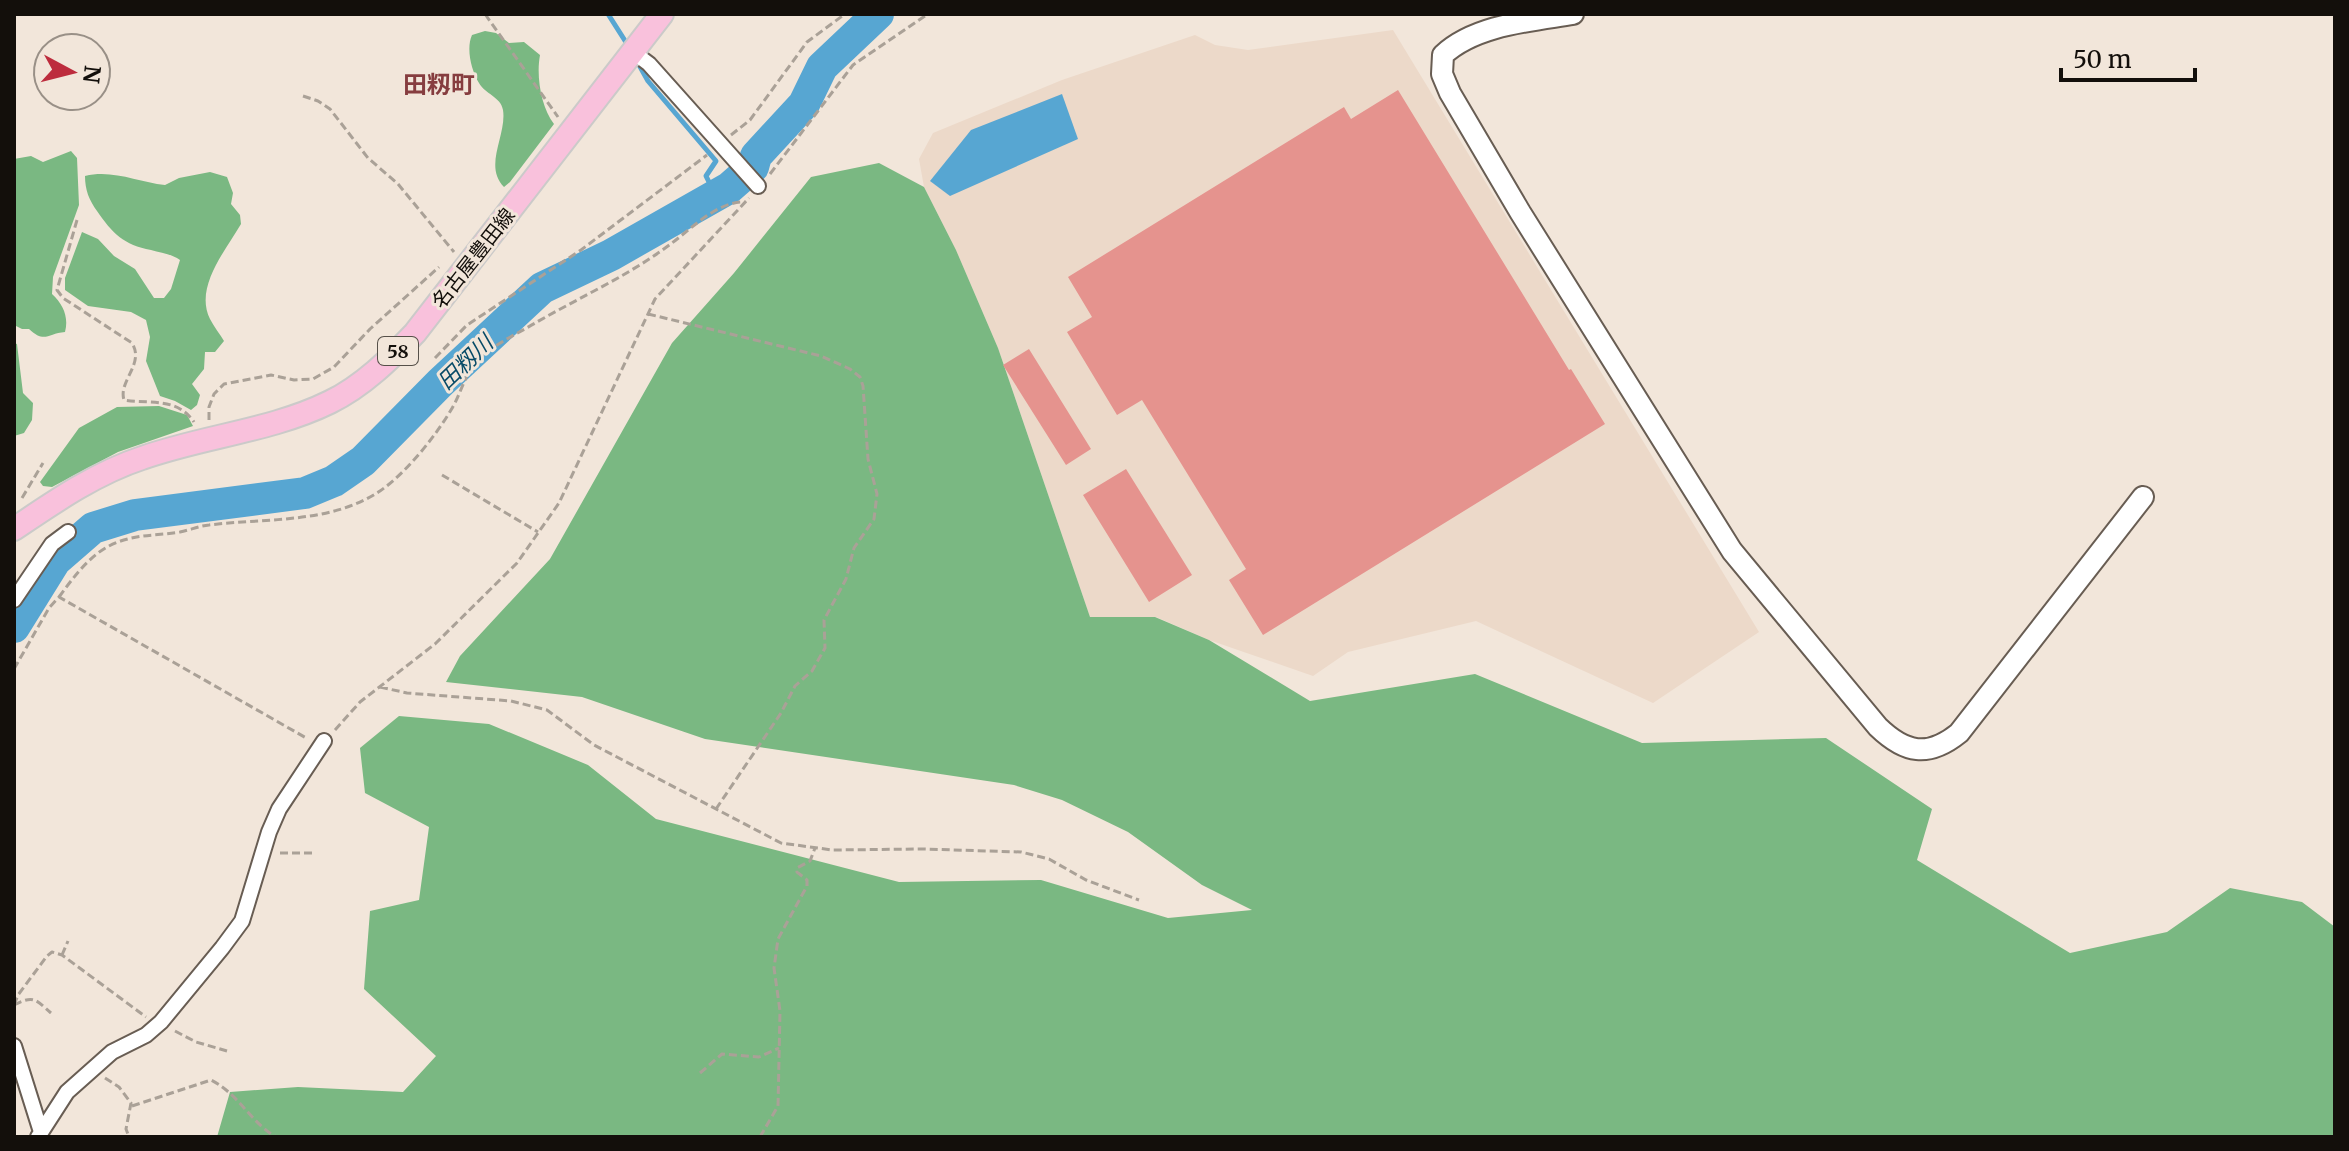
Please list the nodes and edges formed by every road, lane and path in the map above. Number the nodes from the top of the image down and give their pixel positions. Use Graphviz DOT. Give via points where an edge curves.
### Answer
graph roads {
  1 [pos="485,14"];
  2 [pos="662,14"];
  3 [pos="845,14"];
  4 [pos="928,14"];
  5 [pos="1573,14"];
  6 [pos="633,52"];
  7 [pos="303,96"];
  8 [pos="570,133"];
  9 [pos="721,147"];
  10 [pos="704,158"];
  11 [pos="754,182"];
  12 [pos="745,202"];
  13 [pos="77,220"];
  14 [pos="444,262"];
  15 [pos="467,266"];
  16 [pos="648,314"];
  17 [pos="435,358"];
  18 [pos="207,441"];
  19 [pos="43,463"];
  20 [pos="442,475"];
  21 [pos="2143,497"];
  22 [pos="18,504"];
  23 [pos="14,529"];
  24 [pos="68,532"];
  25 [pos="540,533"];
  26 [pos="59,597"];
  27 [pos="14,600"];
  28 [pos="14,669"];
  29 [pos="380,687"];
  30 [pos="324,741"];
  31 [pos="716,809"];
  32 [pos="815,848"];
  33 [pos="264,851"];
  34 [pos="313,853"];
  35 [pos="1139,900"];
  36 [pos="68,941"];
  37 [pos="62,955"];
  38 [pos="14,1005"];
  39 [pos="51,1013"];
  40 [pos="160,1023"];
  41 [pos="14,1046"];
  42 [pos="780,1048"];
  43 [pos="227,1051"];
  44 [pos="91,1070"];
  45 [pos="700,1073"];
  46 [pos="132,1106"];
  47 [pos="40,1134"];
  48 [pos="129,1137"];
  49 [pos="276,1137"];
  50 [pos="760,1137"];
  1 -- 8 [label="path"];
  2 -- 6 [label="main road, 名古屋豊田線 / 58"];
  3 -- 9 [label="path" via="807,42 750,120"];
  4 -- 11 [label="path" via="853,65 776,167"];
  5 -- 21 [label="street" via="1501,28 1456,44 1443,55 1442,74 1450,93 1732,551 1895,743 1927,750 1959,733"];
  6 -- 8 [label="main road, 名古屋豊田線 / 58"];
  6 -- 9 [label="street"];
  7 -- 15 [label="path" via="330,109"];
  8 -- 15 [label="main road, 名古屋豊田線 / 58"];
  9 -- 11 [label="street"];
  10 -- 17 [label="path" via="581,250 467,325"];
  11 -- 12 [label="path"];
  12 -- 16 [label="path" via="655,299"];
  12 -- 26 [label="path" via="695,224 650,259 479,359 445,418 401,473 378,492 327,512 124,539 91,559"];
  13 -- 18 [label="path" via="57,290 136,349 124,400 184,410"];
  14 -- 18 [label="path" via="344,358 313,379 271,375 224,384 209,407"];
  15 -- 18 [label="main road, 名古屋豊田線 / 58" via="415,333 368,379 330,402"];
  16 -- 25 [label="path"];
  16 -- 31 [label="path" via="821,356 850,369 863,386 868,459 877,494 874,519 854,548 846,579 824,620 825,648"];
  18 -- 23 [label="main road, 名古屋豊田線 / 58" via="142,458 78,488"];
  19 -- 22 [label="path"];
  20 -- 25 [label="path"];
  24 -- 27 [label="street" via="52,544"];
  25 -- 29 [label="path" via="435,644"];
  26 -- 28 [label="path"];
  26 -- 30 [label="path" via="304,739"];
  29 -- 30 [label="path"];
  29 -- 31 [label="path" via="511,701 547,710 594,745"];
  30 -- 33 [label="street" via="279,809"];
  31 -- 32 [label="path" via="781,843"];
  32 -- 35 [label="path" via="1021,852 1049,859"];
  32 -- 42 [label="path" via="810,861 797,868 807,886 778,939 774,968"];
  33 -- 34 [label="path"];
  33 -- 40 [label="street" via="242,921"];
  36 -- 37 [label="path"];
  37 -- 38 [label="path" via="47,956"];
  37 -- 40 [label="path"];
  38 -- 39 [label="path" via="34,999"];
  40 -- 43 [label="path"];
  40 -- 44 [label="street"];
  41 -- 47 [label="street"];
  42 -- 45 [label="path" via="759,1057 722,1054"];
  42 -- 50 [label="path" via="778,1106"];
  44 -- 46 [label="path" via="119,1087"];
  44 -- 47 [label="street" via="67,1092"];
  46 -- 48 [label="path"];
  46 -- 49 [label="path" via="211,1080 228,1089"];
}
